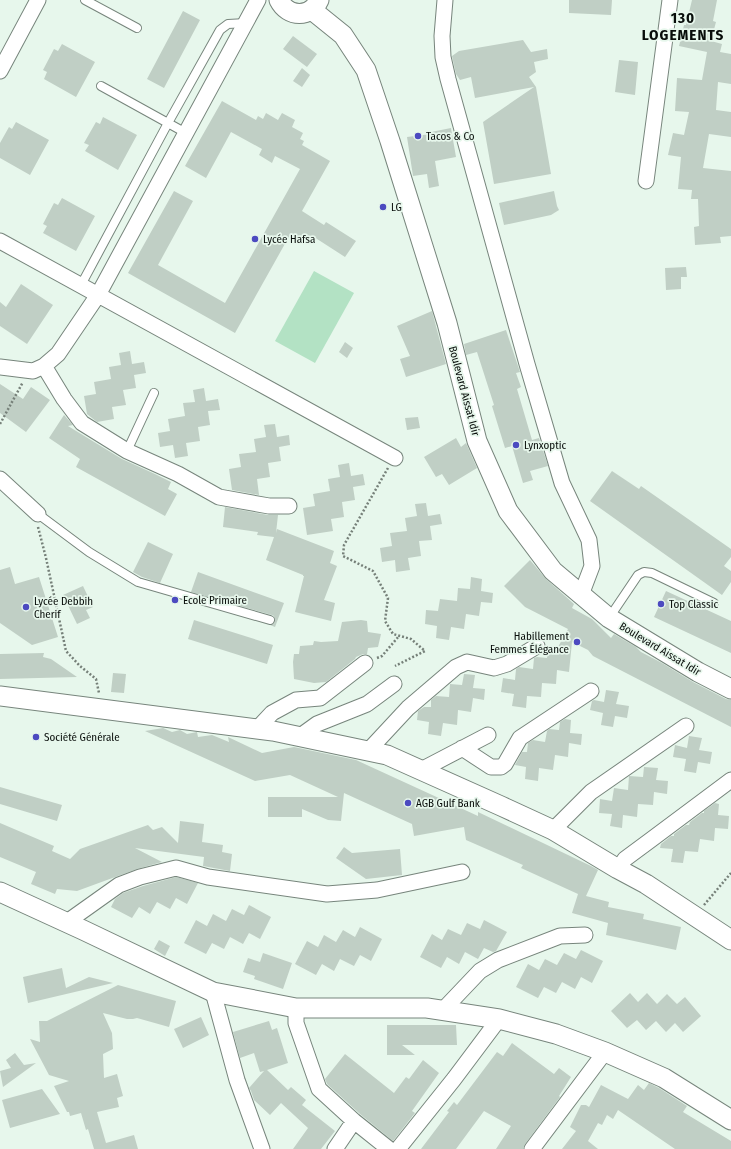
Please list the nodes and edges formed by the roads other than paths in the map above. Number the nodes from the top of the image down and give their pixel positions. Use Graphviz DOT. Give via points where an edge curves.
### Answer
graph roads {
  1 [pos="38,0"];
  2 [pos="85,0"];
  3 [pos="258,0"];
  4 [pos="279,0"];
  5 [pos="445,0"];
  6 [pos="670,0"];
  7 [pos="316,5"];
  8 [pos="246,23"];
  9 [pos="137,28"];
  10 [pos="0,71"];
  11 [pos="101,86"];
  12 [pos="168,123"];
  13 [pos="186,133"];
  14 [pos="646,181"];
  15 [pos="0,241"];
  16 [pos="81,285"];
  17 [pos="98,295"];
  18 [pos="0,367"];
  19 [pos="37,368"];
  20 [pos="154,393"];
  21 [pos="127,451"];
  22 [pos="395,458"];
  23 [pos="0,478"];
  24 [pos="289,506"];
  25 [pos="38,514"];
  26 [pos="581,595"];
  27 [pos="714,603"];
  28 [pos="609,618"];
  29 [pos="270,620"];
  30 [pos="537,646"];
  31 [pos="365,663"];
  32 [pos="394,684"];
  33 [pos="731,689"];
  34 [pos="591,691"];
  35 [pos="0,696"];
  36 [pos="686,726"];
  37 [pos="257,729"];
  38 [pos="488,735"];
  39 [pos="299,737"];
  40 [pos="462,748"];
  41 [pos="368,751"];
  42 [pos="421,770"];
  43 [pos="731,780"];
  44 [pos="553,830"];
  45 [pos="618,869"];
  46 [pos="462,872"];
  47 [pos="0,892"];
  48 [pos="67,922"];
  49 [pos="585,935"];
  50 [pos="731,940"];
  51 [pos="213,992"];
  52 [pos="296,1008"];
  53 [pos="442,1011"];
  54 [pos="499,1019"];
  55 [pos="605,1052"];
  56 [pos="731,1120"];
  57 [pos="354,1121"];
  58 [pos="262,1149"];
  59 [pos="334,1149"];
  60 [pos="389,1149"];
  61 [pos="398,1149"];
  62 [pos="532,1149"];
  1 -- 10 [label="street"];
  2 -- 9 [label="lane"];
  3 -- 8 [label="street"];
  4 -- 7 [label="street" via="286,9 301,14"];
  5 -- 26 [label="street" via="442,36 448,79 562,483 589,540 592,566"];
  6 -- 14 [label="street"];
  7 -- 26 [label="street, Boulevard Aissat Idir" via="343,35 366,70 446,323 477,441 508,511 553,571"];
  8 -- 12 [label="lane" via="228,24 220,30"];
  8 -- 13 [label="street"];
  11 -- 12 [label="lane"];
  12 -- 13 [label="lane"];
  12 -- 16 [label="lane"];
  13 -- 17 [label="street"];
  15 -- 16 [label="street"];
  16 -- 17 [label="street"];
  17 -- 19 [label="street" via="58,354"];
  17 -- 22 [label="street"];
  18 -- 19 [label="street"];
  19 -- 21 [label="street" via="82,423"];
  20 -- 21 [label="lane"];
  21 -- 24 [label="street" via="178,474 219,497 269,506"];
  23 -- 25 [label="street"];
  25 -- 29 [label="lane" via="89,552 138,582"];
  26 -- 28 [label="street, Boulevard Aissat Idir"];
  27 -- 28 [label="lane" via="652,573 644,572 638,575"];
  28 -- 33 [label="street, Boulevard Aissat Idir"];
  30 -- 41 [label="street" via="507,664 494,668 467,662 456,667 408,708"];
  31 -- 37 [label="street" via="320,698 296,700 272,713"];
  32 -- 39 [label="street" via="367,704 318,724"];
  34 -- 40 [label="street" via="520,738 501,767 491,767"];
  35 -- 37 [label="street"];
  36 -- 44 [label="street" via="591,792"];
  37 -- 39 [label="street"];
  38 -- 40 [label="street"];
  39 -- 41 [label="street"];
  40 -- 42 [label="street"];
  41 -- 42 [label="street" via="387,755"];
  42 -- 44 [label="street"];
  43 -- 45 [label="street" via="625,859"];
  44 -- 45 [label="street"];
  45 -- 50 [label="street" via="646,884"];
  46 -- 48 [label="street" via="377,890 326,894 208,877 176,868 119,885"];
  47 -- 48 [label="street"];
  48 -- 51 [label="street"];
  49 -- 53 [label="street" via="560,936 498,960 480,971"];
  51 -- 52 [label="street"];
  51 -- 58 [label="street" via="236,1080"];
  52 -- 53 [label="street" via="427,1008"];
  52 -- 57 [label="street" via="296,1023 319,1090"];
  53 -- 54 [label="street"];
  54 -- 55 [label="street" via="556,1034"];
  54 -- 61 [label="street"];
  55 -- 56 [label="street" via="664,1078"];
  55 -- 62 [label="street"];
  57 -- 59 [label="street"];
  57 -- 60 [label="street"];
}
